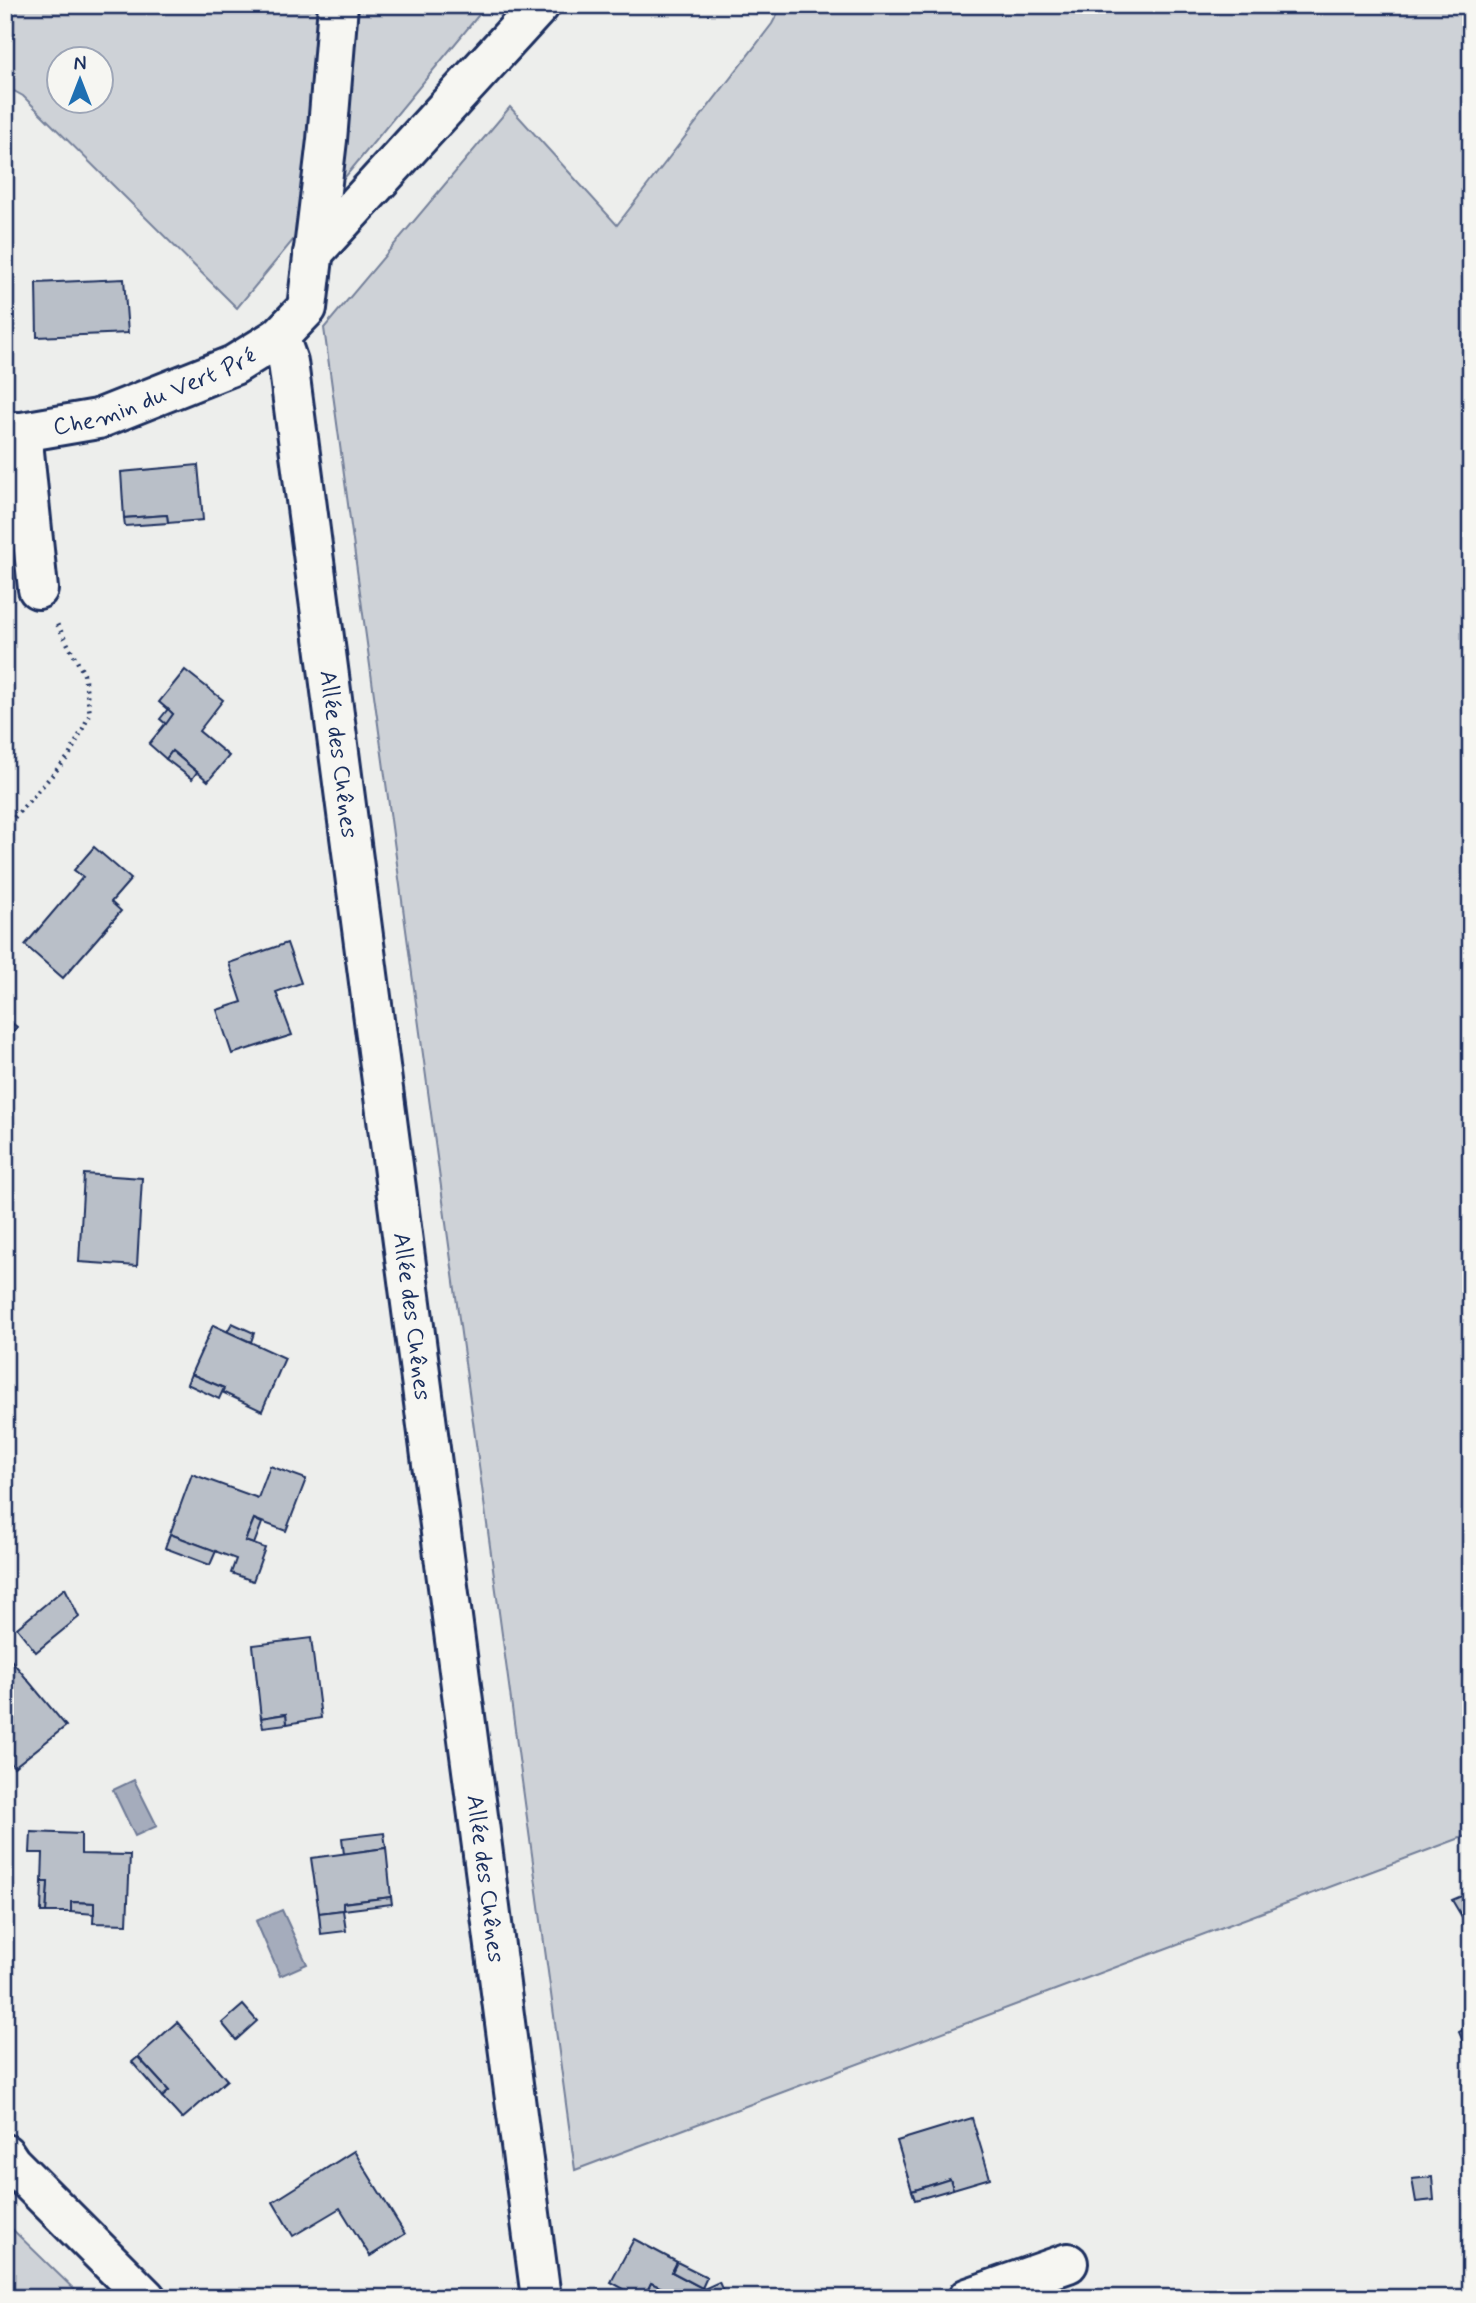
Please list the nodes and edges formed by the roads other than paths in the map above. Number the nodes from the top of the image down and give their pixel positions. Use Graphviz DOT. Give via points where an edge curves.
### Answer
graph roads {
  1 [pos="338,5"];
  2 [pos="540,5"];
  3 [pos="313,253"];
  4 [pos="279,337"];
  5 [pos="14,432"];
  6 [pos="38,589"];
  7 [pos="5,2154"];
  8 [pos="1068,2263"];
  9 [pos="146,2298"];
  10 [pos="541,2298"];
  11 [pos="968,2298"];
  1 -- 3 [label="street, Chemin du Vert Pré"];
  2 -- 3 [label="street"];
  3 -- 4 [label="street, Chemin du Vert Pré" via="307,308"];
  4 -- 5 [label="street, Chemin du Vert Pré" via="234,365 98,419"];
  4 -- 10 [label="street, Allée des Chênes" via="288,362"];
  5 -- 6 [label="street, Chemin du Vert Pré"];
  7 -- 9 [label="street"];
  8 -- 11 [label="street"];
}
